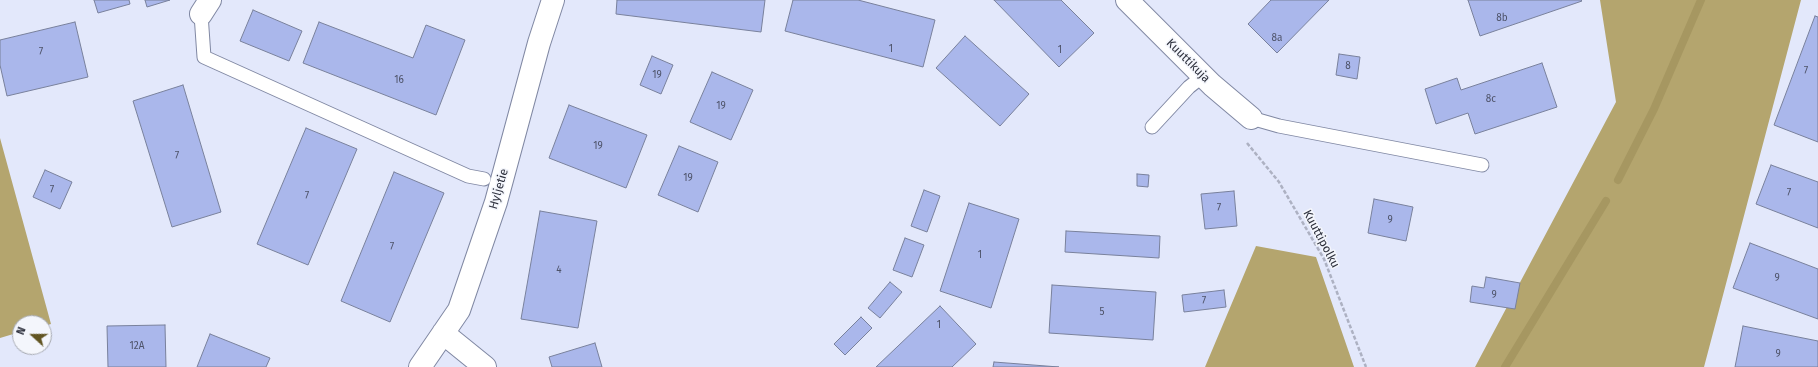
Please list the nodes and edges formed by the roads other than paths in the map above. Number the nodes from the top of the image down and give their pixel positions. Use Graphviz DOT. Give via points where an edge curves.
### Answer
graph roads {
  1 [pos="553,0"];
  2 [pos="1127,0"];
  3 [pos="205,7"];
  4 [pos="1203,76"];
  5 [pos="1251,118"];
  6 [pos="1152,128"];
  7 [pos="1482,165"];
  8 [pos="484,179"];
  9 [pos="443,333"];
  10 [pos="420,367"];
  11 [pos="485,367"];
  1 -- 9 [label="street, Hyljetie" via="496,202 459,310"];
  2 -- 4 [label="street, Kuuttikuja"];
  3 -- 8 [label="lane" via="204,57 468,176"];
  4 -- 5 [label="street, Kuuttikuja"];
  4 -- 6 [label="lane" via="1189,87"];
  5 -- 7 [label="lane" via="1279,126"];
  9 -- 10 [label="street, Hyljetie"];
  9 -- 11 [label="street"];
}
